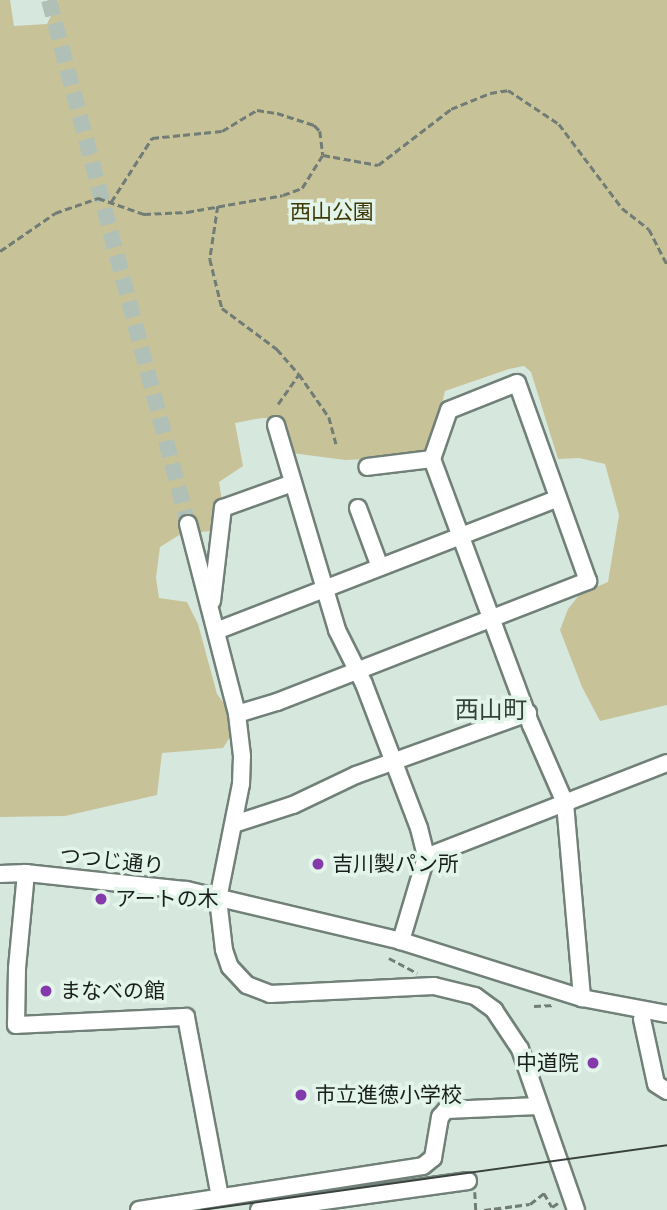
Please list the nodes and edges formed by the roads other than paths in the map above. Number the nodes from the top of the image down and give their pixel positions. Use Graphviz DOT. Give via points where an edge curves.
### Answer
graph roads {
  1 [pos="276,425"];
  2 [pos="432,459"];
  3 [pos="367,467"];
  4 [pos="293,484"];
  5 [pos="557,499"];
  6 [pos="358,508"];
  7 [pos="188,524"];
  8 [pos="461,536"];
  9 [pos="380,567"];
  10 [pos="326,590"];
  11 [pos="211,612"];
  12 [pos="492,618"];
  13 [pos="216,631"];
  14 [pos="357,671"];
  15 [pos="528,713"];
  16 [pos="237,714"];
  17 [pos="393,763"];
  18 [pos="667,763"];
  19 [pos="565,803"];
  20 [pos="234,824"];
  21 [pos="426,857"];
  22 [pos="26,873"];
  23 [pos="0,874"];
  24 [pos="218,899"];
  25 [pos="401,942"];
  26 [pos="0,969"];
  27 [pos="17,969"];
  28 [pos="582,998"];
  29 [pos="667,1014"];
  30 [pos="642,1019"];
  31 [pos="667,1091"];
  32 [pos="538,1106"];
  33 [pos="468,1181"];
  34 [pos="220,1198"];
  35 [pos="139,1210"];
  36 [pos="260,1210"];
  37 [pos="576,1210"];
  1 -- 4 [label="street"];
  2 -- 3 [label="street"];
  2 -- 5 [label="street" via="449,410 517,383"];
  2 -- 8 [label="street"];
  4 -- 10 [label="street"];
  4 -- 11 [label="street" via="223,508"];
  5 -- 8 [label="street"];
  5 -- 12 [label="street" via="588,580"];
  6 -- 9 [label="street"];
  7 -- 11 [label="street"];
  8 -- 9 [label="street"];
  8 -- 12 [label="street"];
  9 -- 10 [label="street"];
  10 -- 13 [label="street"];
  10 -- 14 [label="street" via="337,630"];
  11 -- 13 [label="street"];
  12 -- 14 [label="street"];
  12 -- 15 [label="street"];
  13 -- 16 [label="street"];
  14 -- 16 [label="street"];
  14 -- 17 [label="street"];
  15 -- 17 [label="street"];
  15 -- 19 [label="street"];
  16 -- 20 [label="street" via="242,784"];
  17 -- 20 [label="street"];
  17 -- 21 [label="street"];
  18 -- 19 [label="street"];
  19 -- 21 [label="street"];
  19 -- 28 [label="street"];
  20 -- 24 [label="street"];
  21 -- 25 [label="street"];
  22 -- 23 [label="street, つつじ通り"];
  22 -- 24 [label="street, つつじ通り" via="187,890"];
  22 -- 27 [label="street"];
  24 -- 25 [label="street, つつじ通り"];
  24 -- 32 [label="street" via="230,967 257,991 302,994 434,986 475,996 494,1010 514,1040"];
  25 -- 28 [label="street, つつじ通り"];
  26 -- 27 [label="street"];
  27 -- 34 [label="street" via="16,1025 186,1017"];
  28 -- 29 [label="street, つつじ通り"];
  30 -- 31 [label="street" via="656,1084"];
  32 -- 34 [label="street" via="446,1110 440,1117 433,1158 423,1166"];
  32 -- 37 [label="street"];
  33 -- 36 [label="street"];
  34 -- 35 [label="street"];
}
